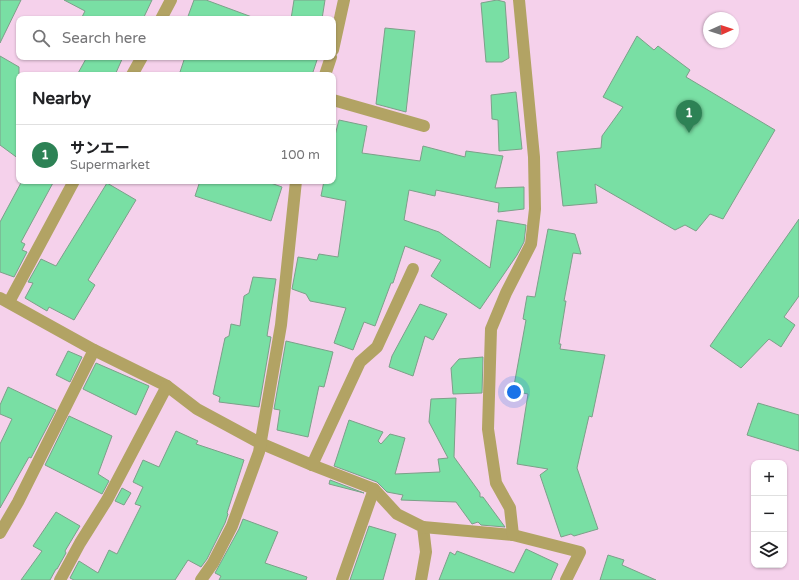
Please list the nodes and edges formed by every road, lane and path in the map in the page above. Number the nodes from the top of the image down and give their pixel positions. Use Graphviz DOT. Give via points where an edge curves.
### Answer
graph roads {
  1 [pos="171,0"];
  2 [pos="344,0"];
  3 [pos="519,0"];
  4 [pos="163,16"];
  5 [pos="336,36"];
  6 [pos="140,60"];
  7 [pos="330,60"];
  8 [pos="134,72"];
  9 [pos="326,72"];
  10 [pos="336,101"];
  11 [pos="424,126"];
  12 [pos="72,184"];
  13 [pos="296,184"];
  14 [pos="413,269"];
  15 [pos="4,300"];
  16 [pos="94,350"];
  17 [pos="167,386"];
  18 [pos="260,443"];
  19 [pos="312,465"];
  20 [pos="374,489"];
  21 [pos="423,527"];
  22 [pos="0,533"];
  23 [pos="513,535"];
  24 [pos="60,580"];
  25 [pos="201,580"];
  26 [pos="342,580"];
  27 [pos="421,580"];
  28 [pos="566,580"];
  1 -- 4 [label="street"];
  2 -- 5 [label="street"];
  3 -- 23 [label="street" via="534,157 536,209 531,244 506,292 491,329 488,429 496,483 510,508"];
  6 -- 8 [label="street"];
  7 -- 9 [label="street"];
  10 -- 11 [label="street"];
  12 -- 15 [label="street"];
  13 -- 18 [label="street" via="281,325"];
  14 -- 19 [label="street" via="377,347 360,362"];
  15 -- 16 [label="street"];
  16 -- 17 [label="street"];
  16 -- 22 [label="street"];
  17 -- 18 [label="street" via="197,410"];
  17 -- 24 [label="street" via="107,500"];
  18 -- 19 [label="street"];
  18 -- 25 [label="street" via="232,526"];
  19 -- 20 [label="street"];
  20 -- 21 [label="street" via="397,514"];
  20 -- 26 [label="street"];
  21 -- 23 [label="street"];
  21 -- 27 [label="street" via="426,552"];
  23 -- 28 [label="street" via="580,552"];
}
